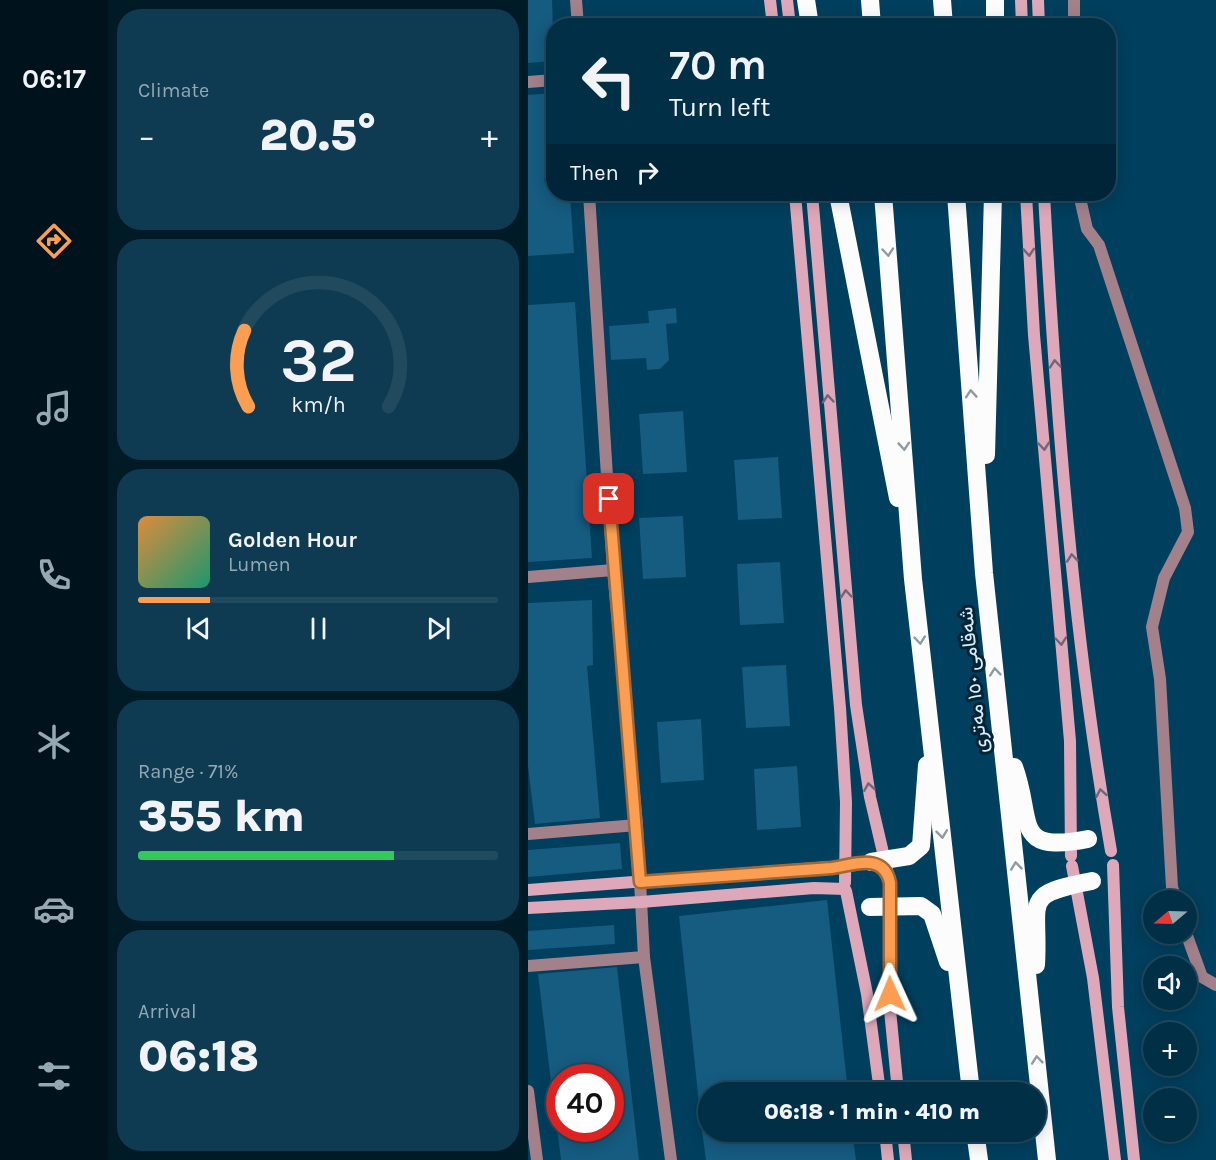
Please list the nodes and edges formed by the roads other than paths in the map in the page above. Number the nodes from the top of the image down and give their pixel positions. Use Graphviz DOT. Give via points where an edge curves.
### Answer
graph roads {
  1 [pos="576,0"];
  2 [pos="770,0"];
  3 [pos="787,0"];
  4 [pos="806,0"];
  5 [pos="870,0"];
  6 [pos="942,0"];
  7 [pos="994,0"];
  8 [pos="1021,0"];
  9 [pos="1038,0"];
  10 [pos="1074,0"];
  11 [pos="577,18"];
  12 [pos="772,18"];
  13 [pos="789,18"];
  14 [pos="809,18"];
  15 [pos="871,18"];
  16 [pos="943,18"];
  17 [pos="995,18"];
  18 [pos="1022,18"];
  19 [pos="1039,18"];
  20 [pos="1074,18"];
  21 [pos="546,81"];
  22 [pos="528,82"];
  23 [pos="589,201"];
  24 [pos="796,201"];
  25 [pos="813,201"];
  26 [pos="839,201"];
  27 [pos="884,201"];
  28 [pos="957,201"];
  29 [pos="993,201"];
  30 [pos="1026,201"];
  31 [pos="1044,201"];
  32 [pos="1081,201"];
  33 [pos="613,570"];
  34 [pos="984,573"];
  35 [pos="528,577"];
  36 [pos="913,579"];
  37 [pos="1002,740"];
  38 [pos="931,746"];
  39 [pos="637,825"];
  40 [pos="528,834"];
  41 [pos="1112,851"];
  42 [pos="1078,861"];
  43 [pos="874,862"];
  44 [pos="1113,865"];
  45 [pos="640,882"];
  46 [pos="565,886"];
  47 [pos="845,888"];
  48 [pos="528,890"];
  49 [pos="1173,890"];
  50 [pos="641,902"];
  51 [pos="566,905"];
  52 [pos="893,905"];
  53 [pos="870,907"];
  54 [pos="528,908"];
  55 [pos="1190,944"];
  56 [pos="644,957"];
  57 [pos="528,966"];
  58 [pos="1216,985"];
  59 [pos="958,992"];
  60 [pos="1031,1002"];
  61 [pos="879,1082"];
  62 [pos="897,1082"];
  63 [pos="969,1082"];
  64 [pos="528,1091"];
  65 [pos="886,1142"];
  66 [pos="904,1142"];
  67 [pos="977,1142"];
  68 [pos="537,1160"];
  69 [pos="671,1160"];
  70 [pos="888,1160"];
  71 [pos="906,1160"];
  72 [pos="979,1160"];
  73 [pos="1047,1160"];
  74 [pos="1115,1160"];
  75 [pos="1134,1160"];
  1 -- 11 [label="street"];
  2 -- 12 [label="street"];
  3 -- 13 [label="street"];
  4 -- 14 [label="highway"];
  5 -- 15 [label="highway"];
  6 -- 16 [label="highway"];
  7 -- 17 [label="highway"];
  8 -- 18 [label="street"];
  9 -- 19 [label="street"];
  10 -- 20 [label="street"];
  21 -- 22 [label="street"];
  23 -- 33 [label="street"];
  24 -- 43 [label="street" via="846,802"];
  43 -- 25 [label="street, one-way" via="856,705"];
  26 -- 36 [label="highway"];
  27 -- 36 [label="highway, one-way"];
  34 -- 28 [label="highway, شەقامی ١٥٠ مەتری, one-way"];
  29 -- 34 [label="highway"];
  30 -- 42 [label="street, one-way"];
  41 -- 31 [label="street, one-way" via="1081,657"];
  32 -- 49 [label="street" via="1087,229 1099,245 1185,508 1188,532 1164,578 1152,627 1160,679"];
  33 -- 35 [label="street"];
  33 -- 39 [label="street"];
  37 -- 34 [label="highway, شەقامی ١٥٠ مەتری, one-way"];
  36 -- 38 [label="highway, one-way"];
  37 -- 42 [label="highway" via="1016,773 1032,835"];
  60 -- 37 [label="highway, شەقامی ١٥٠ مەتری, one-way"];
  38 -- 43 [label="highway" via="922,842 914,854"];
  38 -- 59 [label="highway, one-way"];
  39 -- 40 [label="street"];
  39 -- 45 [label="street"];
  41 -- 42 [label="street" via="1102,841"];
  41 -- 44 [label="street"];
  42 -- 44 [label="street" via="1105,877"];
  42 -- 60 [label="highway" via="1037,904"];
  42 -- 74 [label="street"];
  43 -- 45 [label="street"];
  43 -- 47 [label="street" via="850,869"];
  43 -- 52 [label="street"];
  44 -- 75 [label="street" via="1118,1007"];
  45 -- 46 [label="street"];
  45 -- 50 [label="street"];
  46 -- 48 [label="street"];
  46 -- 51 [label="street"];
  47 -- 50 [label="street"];
  47 -- 53 [label="street" via="855,903"];
  47 -- 61 [label="street" via="867,994"];
  50 -- 51 [label="street"];
  50 -- 56 [label="street"];
  51 -- 54 [label="street"];
  52 -- 53 [label="highway"];
  52 -- 59 [label="highway" via="921,906 932,914"];
  52 -- 62 [label="street" via="890,1010"];
  55 -- 58 [label="street" via="1202,977"];
  56 -- 57 [label="street"];
  56 -- 69 [label="street"];
  59 -- 63 [label="highway"];
  73 -- 60 [label="highway, شەقامی ١٥٠ مەتری, one-way"];
  64 -- 68 [label="street"];
  65 -- 70 [label="street"];
  66 -- 71 [label="street"];
  67 -- 72 [label="highway"];
}
